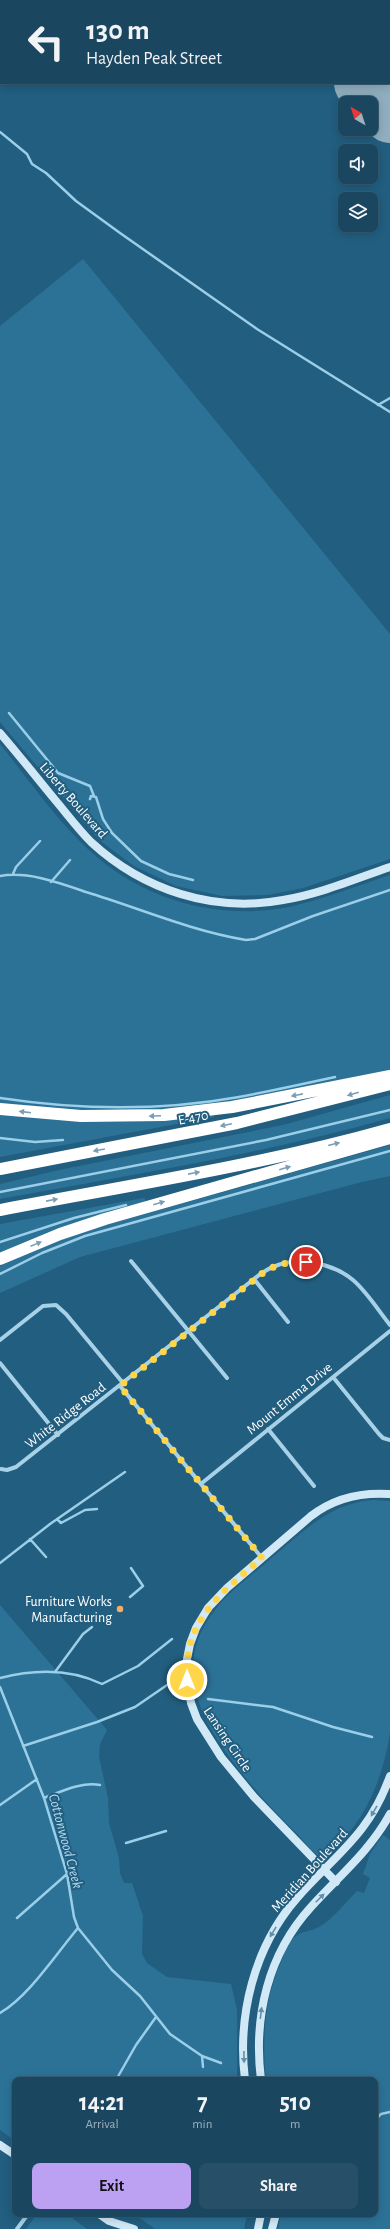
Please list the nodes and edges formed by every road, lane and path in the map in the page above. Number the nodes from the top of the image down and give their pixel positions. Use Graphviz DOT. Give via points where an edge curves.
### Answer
graph roads {
  1 [pos="0,733"];
  2 [pos="390,867"];
  3 [pos="390,1076"];
  4 [pos="390,1084"];
  5 [pos="0,1109"];
  6 [pos="390,1129"];
  7 [pos="390,1138"];
  8 [pos="0,1169"];
  9 [pos="0,1210"];
  10 [pos="0,1259"];
  11 [pos="131,1260"];
  12 [pos="254,1278"];
  13 [pos="288,1322"];
  14 [pos="390,1325"];
  15 [pos="188,1331"];
  16 [pos="390,1331"];
  17 [pos="0,1340"];
  18 [pos="0,1363"];
  19 [pos="333,1377"];
  20 [pos="227,1378"];
  21 [pos="122,1384"];
  22 [pos="268,1428"];
  23 [pos="58,1435"];
  24 [pos="390,1440"];
  25 [pos="2,1469"];
  26 [pos="202,1483"];
  27 [pos="314,1486"];
  28 [pos="390,1494"];
  29 [pos="262,1558"];
  30 [pos="390,1776"];
  31 [pos="390,1814"];
  32 [pos="324,1871"];
  33 [pos="336,1882"];
  34 [pos="245,2077"];
  35 [pos="261,2077"];
  36 [pos="0,2145"];
  37 [pos="12,2154"];
  38 [pos="26,2217"];
  39 [pos="103,2217"];
  40 [pos="261,2217"];
  41 [pos="275,2217"];
  42 [pos="109,2221"];
  43 [pos="17,2229"];
  44 [pos="115,2229"];
  45 [pos="134,2229"];
  46 [pos="258,2229"];
  47 [pos="272,2229"];
  1 -- 2 [label="street, Liberty Boulevard" via="80,830 99,849 135,875 171,891 215,902 267,903 301,896"];
  3 -- 5 [label="highway, one-way" via="232,1107 164,1115 81,1116"];
  4 -- 8 [label="highway, E-470, one-way" via="231,1124"];
  9 -- 6 [label="highway, one-way" via="270,1158"];
  10 -- 7 [label="highway, one-way" via="95,1222"];
  11 -- 15 [label="street"];
  12 -- 13 [label="street"];
  12 -- 14 [label="street, White Ridge Road" via="279,1264 320,1264 345,1274 354,1281"];
  12 -- 15 [label="street, White Ridge Road"];
  15 -- 20 [label="street"];
  15 -- 21 [label="street, White Ridge Road"];
  16 -- 19 [label="street, Mount Emma Drive"];
  17 -- 21 [label="street" via="43,1306 56,1305"];
  18 -- 23 [label="street"];
  19 -- 22 [label="street, Mount Emma Drive"];
  19 -- 24 [label="street" via="379,1434"];
  21 -- 23 [label="street, White Ridge Road"];
  21 -- 26 [label="street"];
  22 -- 26 [label="street, Mount Emma Drive"];
  22 -- 27 [label="street"];
  23 -- 25 [label="street, White Ridge Road" via="16,1467"];
  26 -- 29 [label="street"];
  28 -- 29 [label="street, Lansing Circle" via="361,1495 332,1503 311,1516"];
  29 -- 32 [label="street, Lansing Circle" via="216,1598 199,1622 188,1655 189,1696 199,1722 229,1768"];
  30 -- 32 [label="street, Meridian Boulevard, one-way" via="378,1804 365,1825"];
  31 -- 33 [label="street, Meridian Boulevard" via="366,1850"];
  32 -- 33 [label="street, Lansing Circle"];
  32 -- 34 [label="street, Meridian Boulevard, one-way" via="284,1914 258,1962 246,2012"];
  35 -- 33 [label="street, Meridian Boulevard, one-way" via="261,2019 272,1970 299,1921"];
  36 -- 37 [label="street"];
  38 -- 43 [label="street"];
  39 -- 42 [label="street"];
  40 -- 46 [label="street"];
  41 -- 47 [label="street"];
  42 -- 44 [label="street"];
  42 -- 45 [label="street"];
}
